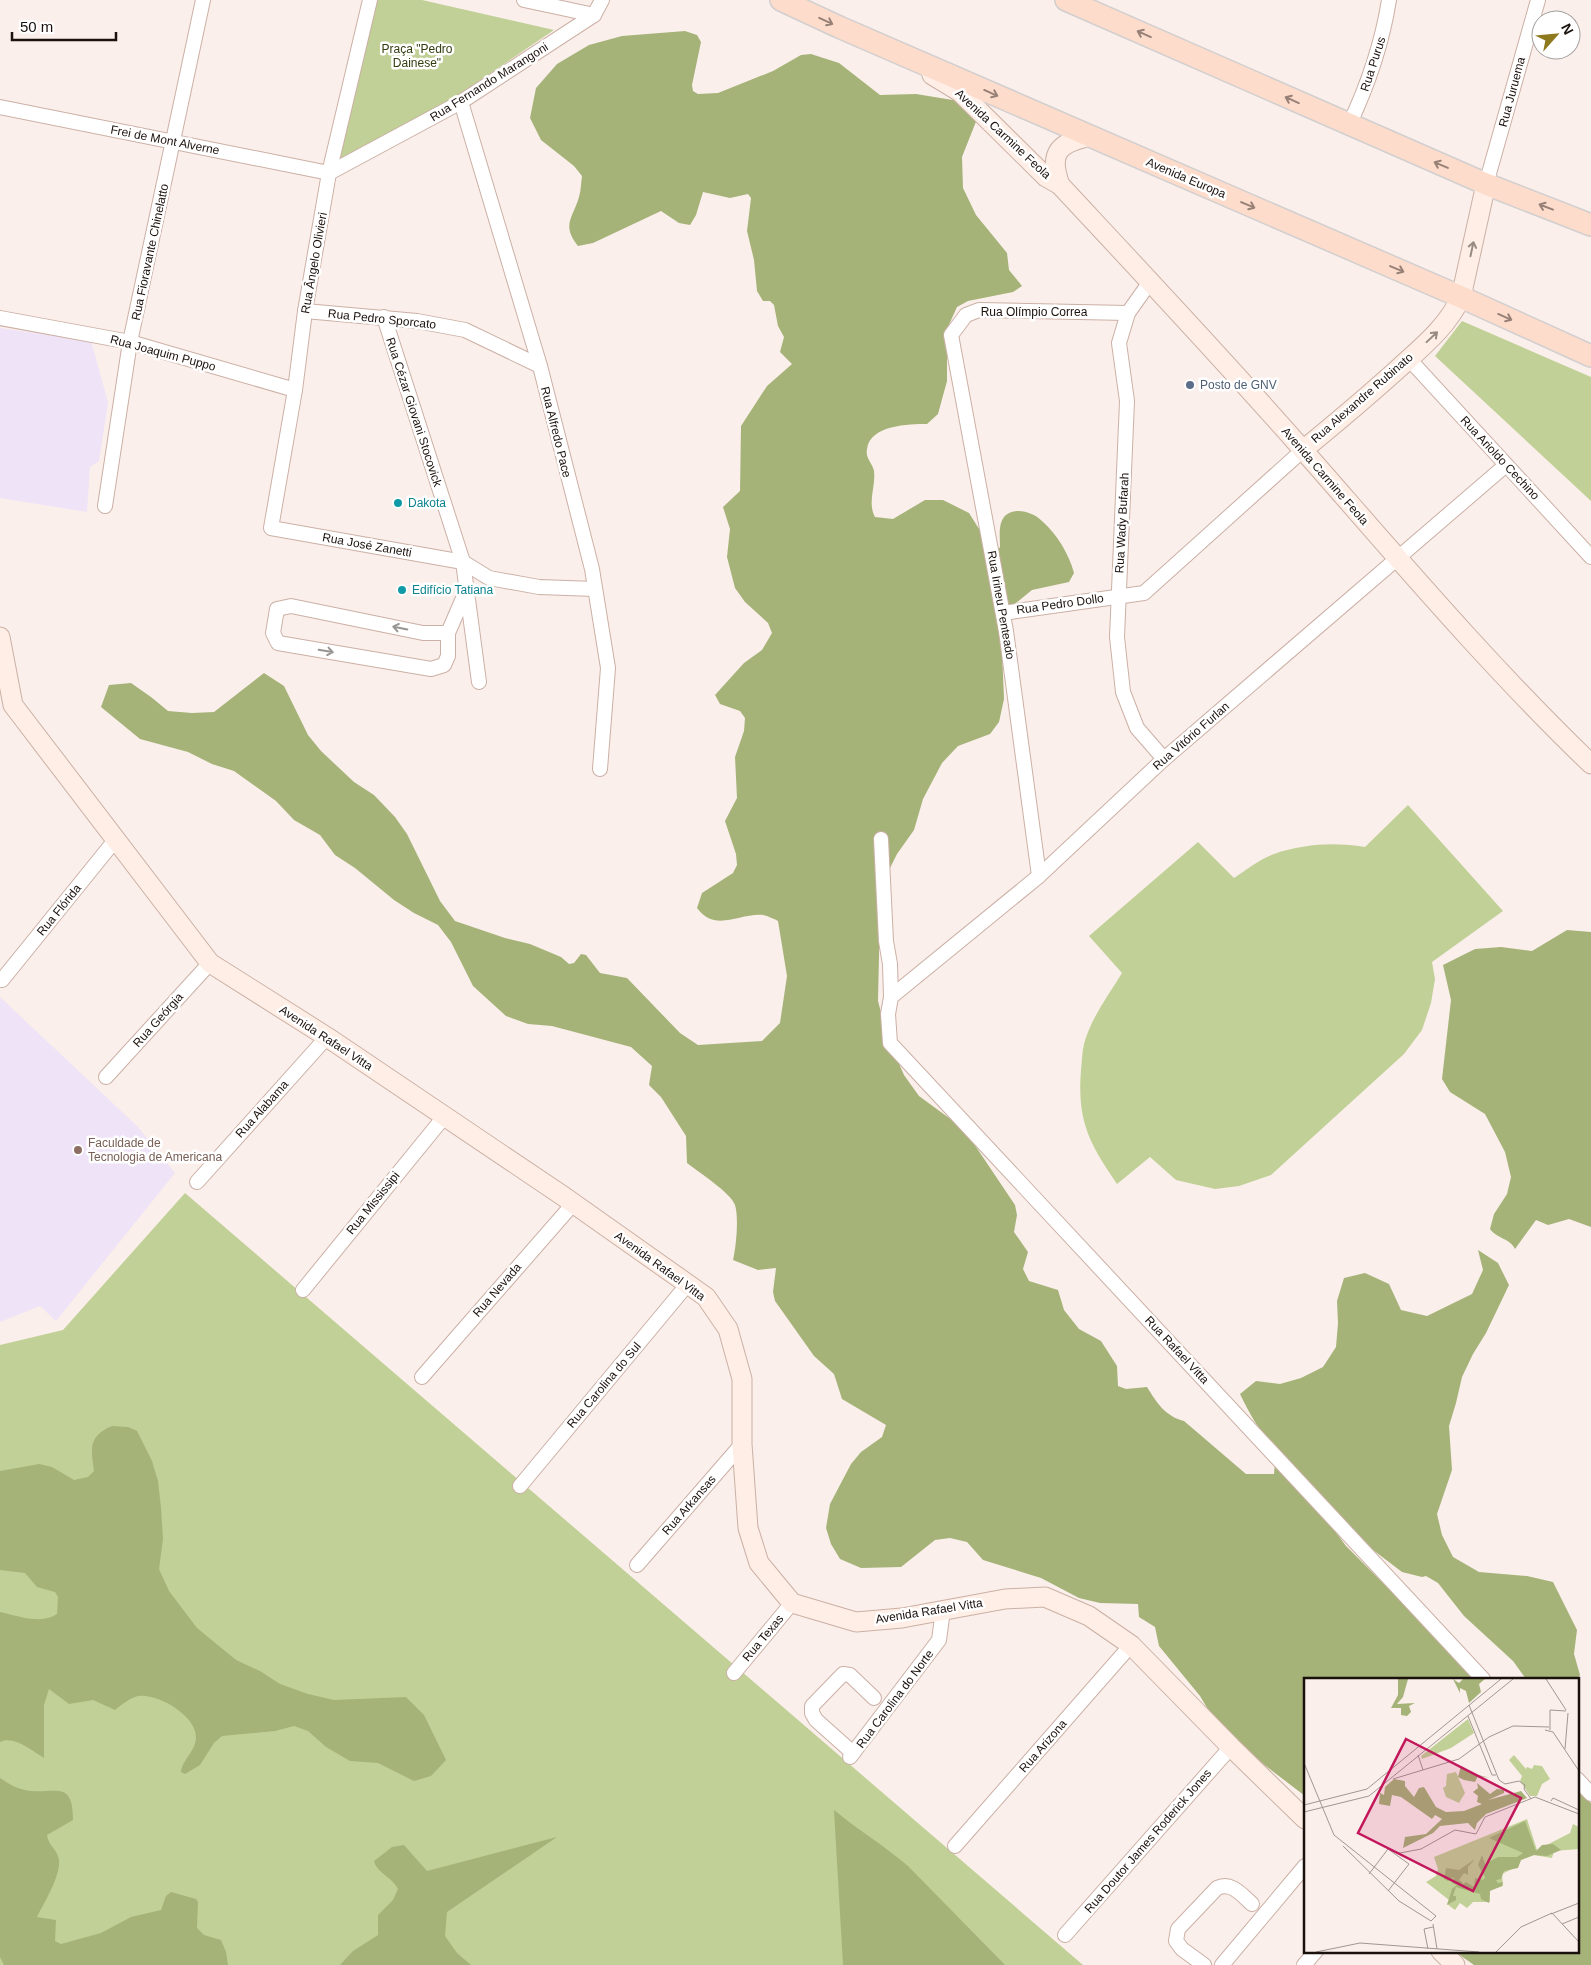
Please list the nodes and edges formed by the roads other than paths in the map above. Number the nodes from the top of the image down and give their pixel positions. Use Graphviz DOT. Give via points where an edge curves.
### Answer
graph roads {
  1 [pos="203,0"];
  2 [pos="370,0"];
  3 [pos="524,0"];
  4 [pos="602,0"];
  5 [pos="781,0"];
  6 [pos="1066,0"];
  7 [pos="1389,0"];
  8 [pos="1538,0"];
  9 [pos="594,15"];
  10 [pos="924,64"];
  11 [pos="462,102"];
  12 [pos="0,107"];
  13 [pos="1349,125"];
  14 [pos="1091,136"];
  15 [pos="174,142"];
  16 [pos="330,172"];
  17 [pos="1486,184"];
  18 [pos="1060,185"];
  19 [pos="1591,225"];
  20 [pos="1150,282"];
  21 [pos="1461,297"];
  22 [pos="305,311"];
  23 [pos="1128,313"];
  24 [pos="384,317"];
  25 [pos="0,318"];
  26 [pos="951,335"];
  27 [pos="130,342"];
  28 [pos="1591,356"];
  29 [pos="1409,359"];
  30 [pos="540,366"];
  31 [pos="295,390"];
  32 [pos="1303,450"];
  33 [pos="1506,465"];
  34 [pos="104,506"];
  35 [pos="271,528"];
  36 [pos="1591,557"];
  37 [pos="1396,559"];
  38 [pos="463,562"];
  39 [pos="467,589"];
  40 [pos="595,589"];
  41 [pos="1118,596"];
  42 [pos="1003,612"];
  43 [pos="448,633"];
  44 [pos="0,637"];
  45 [pos="479,682"];
  46 [pos="6,704"];
  47 [pos="1164,759"];
  48 [pos="1591,764"];
  49 [pos="600,769"];
  50 [pos="116,839"];
  51 [pos="881,839"];
  52 [pos="1039,876"];
  53 [pos="210,963"];
  54 [pos="2,980"];
  55 [pos="891,997"];
  56 [pos="327,1037"];
  57 [pos="106,1077"];
  58 [pos="444,1117"];
  59 [pos="197,1182"];
  60 [pos="573,1204"];
  61 [pos="687,1285"];
  62 [pos="303,1290"];
  63 [pos="422,1377"];
  64 [pos="742,1444"];
  65 [pos="520,1486"];
  66 [pos="637,1565"];
  67 [pos="792,1603"];
  68 [pos="943,1610"];
  69 [pos="1131,1645"];
  70 [pos="734,1673"];
  71 [pos="1483,1678"];
  72 [pos="874,1698"];
  73 [pos="1231,1748"];
  74 [pos="1578,1780"];
  75 [pos="1591,1794"];
  76 [pos="1304,1818"];
  77 [pos="955,1846"];
  78 [pos="1304,1867"];
  79 [pos="1252,1904"];
  80 [pos="1065,1935"];
  81 [pos="1315,1952"];
  82 [pos="1442,1952"];
  83 [pos="1204,1965"];
  84 [pos="1222,1965"];
  85 [pos="1304,1965"];
  86 [pos="1455,1965"];
  1 -- 15 [label="street, Rua Fioravante Chinelatto"];
  2 -- 16 [label="street, Rua Ângelo Olivieri"];
  3 -- 9 [label="street"];
  4 -- 9 [label="street"];
  5 -- 10 [label="main road, Avenida Europa, one-way"];
  13 -- 6 [label="main road, one-way"];
  7 -- 13 [label="street, Rua Purus" via="1375,62"];
  8 -- 17 [label="street, Rua Juruema"];
  9 -- 11 [label="street, Rua Fernando Marangoni"];
  10 -- 14 [label="main road, Avenida Europa, one-way"];
  10 -- 18 [label="main road, Avenida Carmine Feola" via="932,76 960,92 1046,177"];
  11 -- 16 [label="street, Rua Fernando Marangoni"];
  11 -- 30 [label="street, Rua Alfredo Pace"];
  12 -- 15 [label="street, Frei de Mont Alverne"];
  17 -- 13 [label="main road, one-way"];
  14 -- 18 [label="main road, Avenida Carmine Feola" via="1074,140 1062,147 1056,156 1054,169"];
  14 -- 21 [label="main road, Avenida Europa, one-way"];
  15 -- 16 [label="street, Frei de Mont Alverne"];
  15 -- 27 [label="street, Rua Fioravante Chinelatto"];
  16 -- 22 [label="street, Rua Ângelo Olivieri"];
  19 -- 17 [label="main road, one-way"];
  21 -- 17 [label="main road, Rua Alexandre Rubinato, one-way"];
  18 -- 20 [label="main road, Avenida Carmine Feola"];
  20 -- 23 [label="street, Rua Wady Bufarah"];
  20 -- 32 [label="main road, Avenida Carmine Feola"];
  21 -- 28 [label="main road, Avenida Europa, one-way"];
  29 -- 21 [label="main road, Rua Alexandre Rubinato, one-way" via="1441,329 1454,313"];
  22 -- 24 [label="street, Rua Pedro Sporcato"];
  22 -- 31 [label="street, Rua Ângelo Olivieri"];
  23 -- 26 [label="street, Rua Olímpio Correa" via="979,310 966,315"];
  23 -- 41 [label="street, Rua Wady Bufarah" via="1119,343 1127,400"];
  24 -- 30 [label="street, Rua Pedro Sporcato" via="465,330"];
  24 -- 38 [label="street, Rua Cézar Giovani Stocovick"];
  25 -- 27 [label="street, Rua Joaquim Puppo"];
  26 -- 42 [label="street, Rua Irineu Penteado"];
  27 -- 31 [label="street, Rua Joaquim Puppo"];
  27 -- 34 [label="street, Rua Fioravante Chinelatto"];
  29 -- 32 [label="main road, Rua Alexandre Rubinato"];
  29 -- 33 [label="street, Rua Arioldo Cechino"];
  30 -- 40 [label="street, Rua Alfredo Pace"];
  31 -- 35 [label="street, Rua Ângelo Olivieri"];
  32 -- 37 [label="main road, Avenida Carmine Feola"];
  32 -- 41 [label="street, Rua Alexandre Rubinato" via="1144,593"];
  33 -- 36 [label="street, Rua Arioldo Cechino"];
  33 -- 37 [label="street, Rua Vitório Furlan"];
  35 -- 38 [label="street, Rua José Zanetti"];
  37 -- 47 [label="street, Rua Vitório Furlan"];
  37 -- 48 [label="main road, Avenida Carmine Feola" via="1557,732"];
  38 -- 39 [label="street, Rua Cézar Giovani Stocovick"];
  38 -- 40 [label="street" via="489,578 539,587"];
  39 -- 43 [label="street"];
  39 -- 45 [label="street, Rua Cézar Giovani Stocovick"];
  40 -- 49 [label="street, Rua Alfredo Pace" via="608,668"];
  41 -- 42 [label="street, Rua Pedro Dollo"];
  41 -- 47 [label="street, Rua Wady Bufarah" via="1123,692 1137,728"];
  42 -- 52 [label="street, Rua Irineu Penteado"];
  43 -- 43 [label="street, one-way" via="423,633 291,606 276,609 273,633 278,643 431,669 444,664 448,656"];
  44 -- 46 [label="main road, Avenida Rafael Vitta"];
  46 -- 50 [label="main road, Avenida Rafael Vitta"];
  47 -- 52 [label="street, Rua Vitório Furlan"];
  50 -- 53 [label="main road, Avenida Rafael Vitta"];
  50 -- 54 [label="street, Rua Flórida"];
  51 -- 55 [label="street"];
  52 -- 55 [label="street, Rua Vitório Furlan"];
  53 -- 56 [label="main road, Avenida Rafael Vitta"];
  53 -- 57 [label="street, Rua Geórgia"];
  55 -- 71 [label="street, Rua Rafael Vitta" via="888,1014 890,1043"];
  56 -- 58 [label="main road, Avenida Rafael Vitta"];
  56 -- 59 [label="street, Rua Alabama"];
  58 -- 60 [label="main road, Avenida Rafael Vitta"];
  58 -- 62 [label="street, Rua Mississipi"];
  60 -- 61 [label="main road, Avenida Rafael Vitta"];
  60 -- 63 [label="street, Rua Nevada"];
  61 -- 64 [label="main road, Avenida Rafael Vitta" via="706,1297 728,1329 742,1379"];
  61 -- 65 [label="street, Rua Carolina do Sul"];
  64 -- 66 [label="street, Rua Arkansas"];
  64 -- 67 [label="main road, Avenida Rafael Vitta" via="748,1528 759,1563"];
  67 -- 68 [label="main road, Avenida Rafael Vitta" via="856,1622"];
  67 -- 70 [label="street, Rua Texas"];
  68 -- 69 [label="main road, Avenida Rafael Vitta" via="1004,1599 1045,1596 1089,1616"];
  68 -- 72 [label="street, Rua Carolina do Norte" via="940,1640 851,1755 812,1713 812,1706 843,1674 850,1675"];
  69 -- 73 [label="main road, Avenida Rafael Vitta"];
  69 -- 77 [label="street, Rua Arizona"];
  73 -- 76 [label="main road, Avenida Rafael Vitta"];
  73 -- 80 [label="street, Rua Doutor James Roderick Jones"];
  74 -- 75 [label="street"];
  78 -- 84 [label="street"];
  79 -- 83 [label="street" via="1223,1885 1178,1929 1176,1941"];
  81 -- 85 [label="street"];
  82 -- 86 [label="main road"];
}
